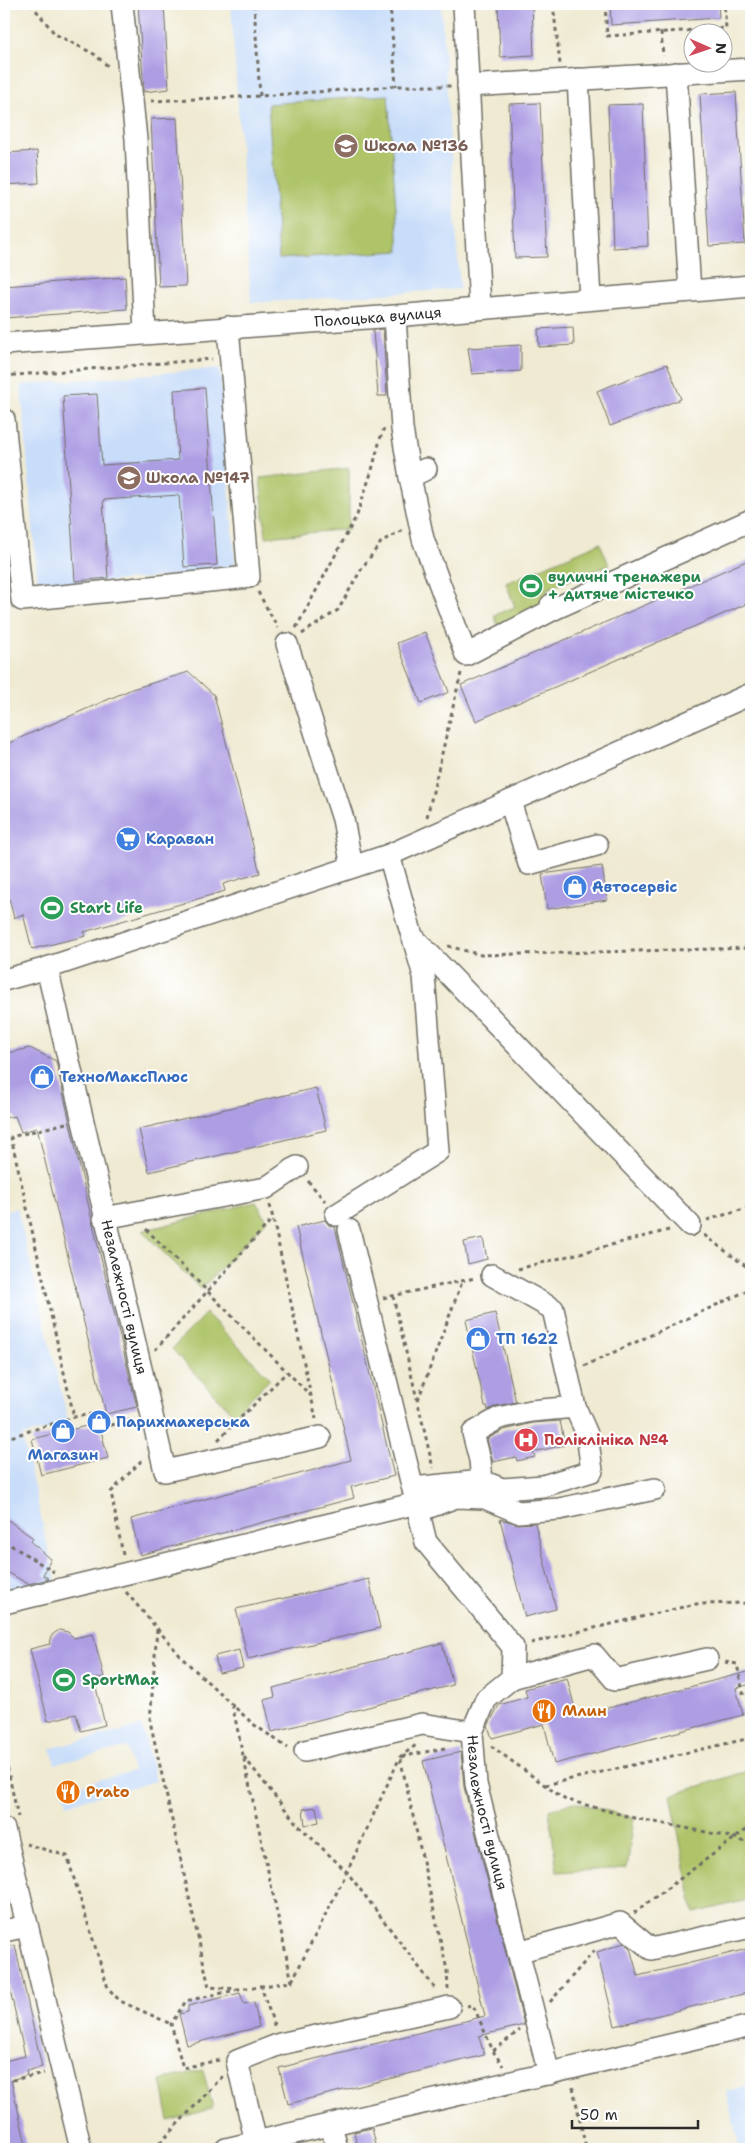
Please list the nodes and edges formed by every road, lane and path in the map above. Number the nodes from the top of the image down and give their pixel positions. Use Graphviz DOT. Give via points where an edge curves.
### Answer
graph roads {
  1 [pos="31,4"];
  2 [pos="122,4"];
  3 [pos="254,4"];
  4 [pos="390,4"];
  5 [pos="464,4"];
  6 [pos="553,4"];
  7 [pos="605,4"];
  8 [pos="724,4"];
  9 [pos="661,32"];
  10 [pos="662,52"];
  11 [pos="751,69"];
  12 [pos="676,73"];
  13 [pos="570,79"];
  14 [pos="396,86"];
  15 [pos="468,86"];
  16 [pos="132,93"];
  17 [pos="260,96"];
  18 [pos="751,286"];
  19 [pos="690,291"];
  20 [pos="590,299"];
  21 [pos="480,308"];
  22 [pos="395,316"];
  23 [pos="228,327"];
  24 [pos="145,334"];
  25 [pos="4,344"];
  26 [pos="230,358"];
  27 [pos="4,376"];
  28 [pos="401,411"];
  29 [pos="4,419"];
  30 [pos="751,520"];
  31 [pos="419,521"];
  32 [pos="249,577"];
  33 [pos="287,644"];
  34 [pos="466,655"];
  35 [pos="751,694"];
  36 [pos="510,801"];
  37 [pos="421,840"];
  38 [pos="597,845"];
  39 [pos="389,854"];
  40 [pos="352,868"];
  41 [pos="412,936"];
  42 [pos="446,946"];
  43 [pos="751,948"];
  44 [pos="47,968"];
  45 [pos="4,980"];
  46 [pos="82,1119"];
  47 [pos="297,1167"];
  48 [pos="266,1188"];
  49 [pos="750,1208"];
  50 [pos="130,1213"];
  51 [pos="104,1218"];
  52 [pos="273,1218"];
  53 [pos="343,1222"];
  54 [pos="690,1225"];
  55 [pos="751,1270"];
  56 [pos="492,1275"];
  57 [pos="462,1281"];
  58 [pos="751,1288"];
  59 [pos="207,1291"];
  60 [pos="393,1296"];
  61 [pos="366,1301"];
  62 [pos="140,1367"];
  63 [pos="580,1367"];
  64 [pos="287,1372"];
  65 [pos="311,1396"];
  66 [pos="418,1401"];
  67 [pos="575,1407"];
  68 [pos="152,1414"];
  69 [pos="74,1417"];
  70 [pos="320,1437"];
  71 [pos="4,1439"];
  72 [pos="158,1443"];
  73 [pos="212,1445"];
  74 [pos="482,1481"];
  75 [pos="437,1485"];
  76 [pos="655,1489"];
  77 [pos="416,1500"];
  78 [pos="4,1541"];
  79 [pos="120,1575"];
  80 [pos="76,1585"];
  81 [pos="4,1603"];
  82 [pos="751,1603"];
  83 [pos="157,1628"];
  84 [pos="513,1647"];
  85 [pos="707,1659"];
  86 [pos="512,1678"];
  87 [pos="751,1696"];
  88 [pos="232,1704"];
  89 [pos="440,1727"];
  90 [pos="473,1737"];
  91 [pos="751,1738"];
  92 [pos="297,1750"];
  93 [pos="243,1755"];
  94 [pos="400,1757"];
  95 [pos="544,1785"];
  96 [pos="751,1826"];
  97 [pos="5,1834"];
  98 [pos="736,1838"];
  99 [pos="751,1845"];
  100 [pos="347,1872"];
  101 [pos="620,1923"];
  102 [pos="27,1926"];
  103 [pos="751,1927"];
  104 [pos="4,1931"];
  105 [pos="601,1944"];
  106 [pos="518,1952"];
  107 [pos="292,1982"];
  108 [pos="261,1986"];
  109 [pos="248,1987"];
  110 [pos="449,2007"];
  111 [pos="535,2018"];
  112 [pos="171,2024"];
  113 [pos="751,2026"];
  114 [pos="280,2044"];
  115 [pos="493,2051"];
  116 [pos="237,2061"];
  117 [pos="62,2068"];
  118 [pos="559,2072"];
  119 [pos="4,2082"];
  120 [pos="514,2082"];
  121 [pos="331,2125"];
  122 [pos="256,2142"];
  123 [pos="81,2149"];
  124 [pos="154,2149"];
  125 [pos="226,2149"];
  126 [pos="337,2149"];
  127 [pos="586,2149"];
  1 -- 16 [label="path" via="55,34 94,54"];
  2 -- 16 [label="street"];
  3 -- 17 [label="path"];
  4 -- 14 [label="path"];
  5 -- 15 [label="street"];
  6 -- 13 [label="path"];
  7 -- 9 [label="path" via="607,36"];
  8 -- 9 [label="path" via="726,28"];
  9 -- 10 [label="path"];
  11 -- 12 [label="street"];
  12 -- 13 [label="street"];
  12 -- 19 [label="street"];
  13 -- 15 [label="street"];
  13 -- 20 [label="street"];
  14 -- 15 [label="path"];
  14 -- 17 [label="path"];
  15 -- 21 [label="street"];
  16 -- 17 [label="path"];
  16 -- 24 [label="street"];
  18 -- 19 [label="street, Полоцька вулиця"];
  19 -- 20 [label="street, Полоцька вулиця"];
  20 -- 21 [label="street, Полоцька вулиця"];
  21 -- 22 [label="street, Полоцька вулиця"];
  22 -- 23 [label="street, Полоцька вулиця"];
  22 -- 28 [label="street"];
  23 -- 24 [label="street, Полоцька вулиця"];
  23 -- 26 [label="street"];
  24 -- 25 [label="street, Полоцька вулиця"];
  26 -- 27 [label="path"];
  26 -- 32 [label="street"];
  28 -- 31 [label="street" via="418,473"];
  28 -- 33 [label="path" via="382,432 356,515"];
  29 -- 32 [label="street" via="22,600"];
  30 -- 34 [label="street" via="552,607"];
  31 -- 33 [label="path" via="382,541 338,610"];
  31 -- 34 [label="street"];
  32 -- 33 [label="path"];
  33 -- 40 [label="street" via="343,820"];
  34 -- 37 [label="path"];
  35 -- 36 [label="street"];
  36 -- 37 [label="street"];
  36 -- 38 [label="street" via="529,864"];
  37 -- 39 [label="street"];
  39 -- 40 [label="street"];
  39 -- 41 [label="street"];
  40 -- 44 [label="street"];
  41 -- 53 [label="street" via="424,976 438,1151"];
  41 -- 54 [label="street"];
  42 -- 43 [label="path" via="481,955"];
  44 -- 45 [label="street"];
  44 -- 46 [label="street, Незалежності вулиця"];
  46 -- 51 [label="street, Незалежності вулиця"];
  46 -- 69 [label="path" via="11,1137"];
  47 -- 48 [label="street"];
  47 -- 53 [label="path"];
  48 -- 50 [label="street"];
  48 -- 52 [label="path"];
  49 -- 54 [label="path"];
  50 -- 51 [label="street"];
  50 -- 59 [label="path"];
  51 -- 62 [label="street, Незалежності вулиця"];
  52 -- 59 [label="path"];
  52 -- 65 [label="path"];
  53 -- 61 [label="street"];
  54 -- 55 [label="path"];
  54 -- 56 [label="path"];
  56 -- 57 [label="path"];
  56 -- 67 [label="street" via="553,1309"];
  57 -- 60 [label="path"];
  57 -- 66 [label="path"];
  58 -- 63 [label="path"];
  59 -- 62 [label="path"];
  59 -- 64 [label="path"];
  60 -- 61 [label="path"];
  60 -- 66 [label="path"];
  61 -- 77 [label="street"];
  62 -- 68 [label="street, Незалежності вулиця"];
  64 -- 65 [label="path"];
  64 -- 73 [label="path"];
  65 -- 70 [label="path"];
  66 -- 75 [label="path"];
  67 -- 74 [label="street" via="499,1418 472,1433"];
  67 -- 74 [label="street" via="587,1434 592,1472 535,1486 502,1489"];
  68 -- 69 [label="path" via="104,1427 98,1413"];
  68 -- 72 [label="street, Незалежності вулиця"];
  69 -- 71 [label="path"];
  70 -- 72 [label="street, Незалежності вулиця" via="165,1471"];
  72 -- 79 [label="path" via="110,1492"];
  74 -- 75 [label="street"];
  75 -- 77 [label="street"];
  76 -- 77 [label="street" via="559,1509 518,1512 485,1498"];
  77 -- 79 [label="street"];
  77 -- 84 [label="street" via="426,1542"];
  78 -- 80 [label="path"];
  79 -- 80 [label="street"];
  79 -- 83 [label="path"];
  80 -- 81 [label="street"];
  82 -- 84 [label="path" via="696,1604"];
  83 -- 88 [label="path" via="183,1659"];
  83 -- 109 [label="path" via="150,1721 209,1988"];
  84 -- 86 [label="street"];
  85 -- 86 [label="street" via="615,1680 594,1655"];
  85 -- 87 [label="path" via="737,1664 743,1693"];
  86 -- 90 [label="street, Незалежності вулиця" via="486,1699"];
  88 -- 92 [label="path" via="253,1724"];
  88 -- 93 [label="path"];
  89 -- 90 [label="street"];
  89 -- 92 [label="street" via="422,1724"];
  89 -- 94 [label="path"];
  90 -- 94 [label="path"];
  90 -- 95 [label="path"];
  90 -- 106 [label="street, Незалежності вулиця" via="476,1784"];
  91 -- 95 [label="path"];
  93 -- 100 [label="path" via="297,1824"];
  93 -- 107 [label="path"];
  94 -- 100 [label="path"];
  94 -- 110 [label="path" via="447,1970"];
  95 -- 98 [label="path" via="564,1799 634,1818"];
  96 -- 98 [label="path"];
  97 -- 102 [label="street"];
  97 -- 112 [label="path" via="67,1856 108,1988 120,2001"];
  98 -- 99 [label="path"];
  98 -- 101 [label="path"];
  100 -- 107 [label="path"];
  100 -- 110 [label="path"];
  101 -- 103 [label="street" via="651,1949"];
  101 -- 106 [label="street"];
  102 -- 104 [label="street"];
  102 -- 117 [label="street"];
  105 -- 111 [label="path"];
  106 -- 111 [label="street, Незалежності вулиця"];
  107 -- 108 [label="path"];
  108 -- 109 [label="path"];
  108 -- 114 [label="path"];
  109 -- 112 [label="path" via="186,2001"];
  110 -- 114 [label="street"];
  110 -- 115 [label="path" via="473,2005"];
  111 -- 115 [label="path"];
  111 -- 118 [label="street, Незалежності вулиця"];
  112 -- 116 [label="path" via="183,2068 224,2058"];
  113 -- 118 [label="street"];
  114 -- 116 [label="street"];
  115 -- 120 [label="path"];
  116 -- 122 [label="street"];
  116 -- 124 [label="path"];
  117 -- 119 [label="path"];
  117 -- 123 [label="street"];
  118 -- 120 [label="street"];
  118 -- 127 [label="path"];
  120 -- 121 [label="street"];
  121 -- 122 [label="street"];
  121 -- 126 [label="street"];
  122 -- 125 [label="street"];
}
